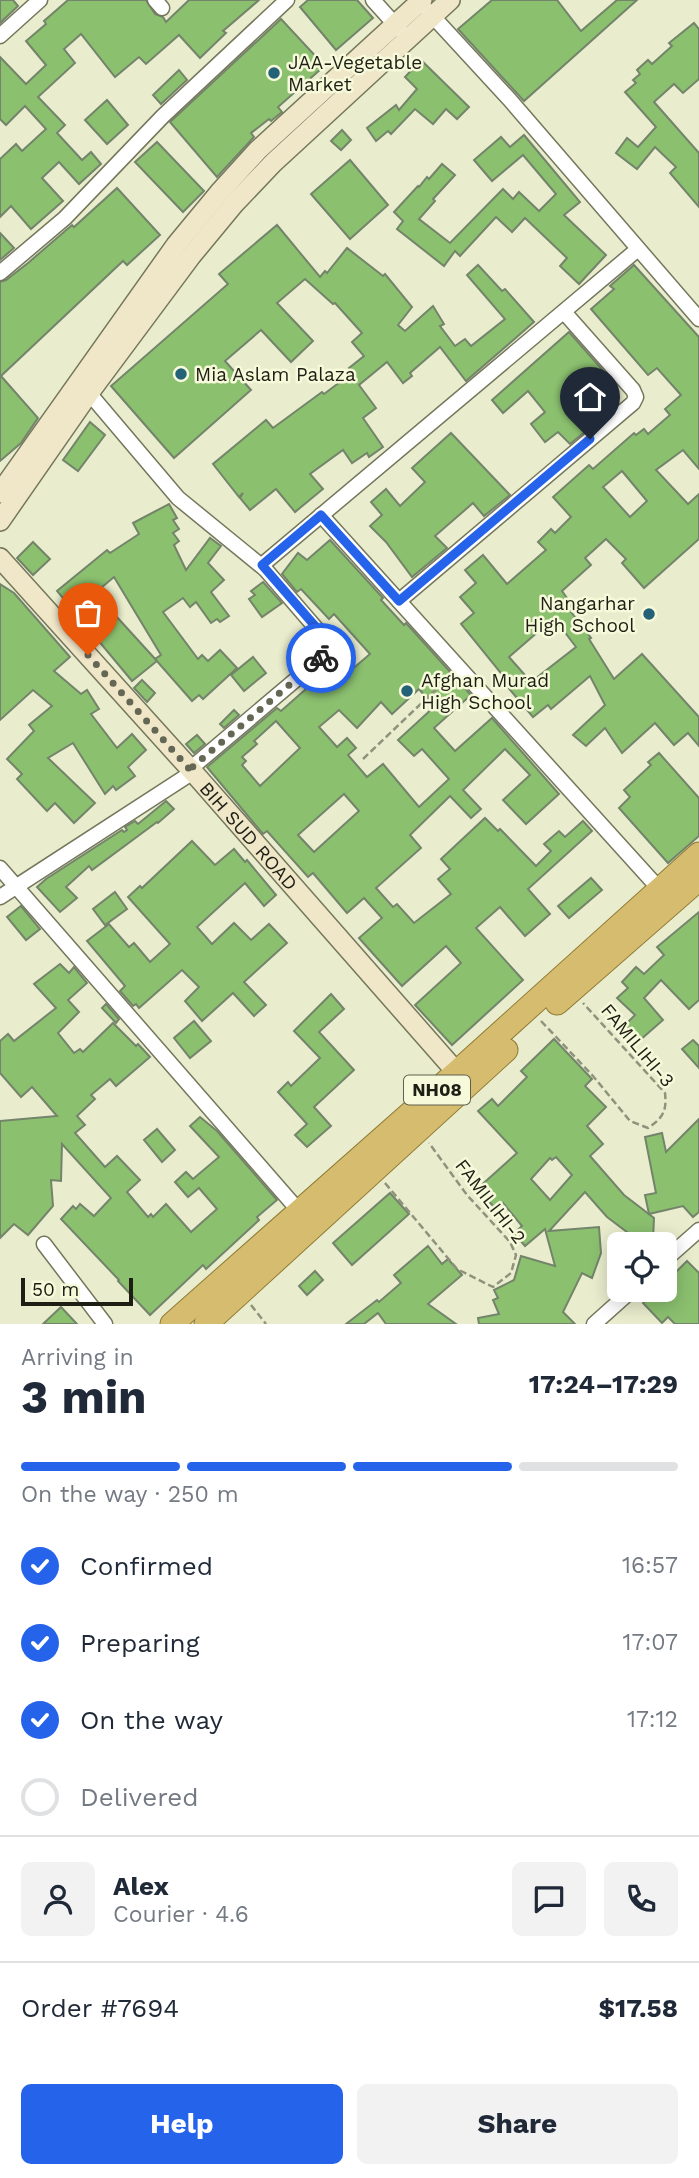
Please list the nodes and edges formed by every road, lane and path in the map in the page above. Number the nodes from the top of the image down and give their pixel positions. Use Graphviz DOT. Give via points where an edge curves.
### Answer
graph roads {
  1 [pos="40,0"];
  2 [pos="287,0"];
  3 [pos="373,0"];
  4 [pos="450,0"];
  5 [pos="425,6"];
  6 [pos="401,32"];
  7 [pos="0,36"];
  8 [pos="638,249"];
  9 [pos="0,273"];
  10 [pos="564,312"];
  11 [pos="699,319"];
  12 [pos="89,393"];
  13 [pos="0,493"];
  14 [pos="321,515"];
  15 [pos="0,522"];
  16 [pos="0,558"];
  17 [pos="265,569"];
  18 [pos="399,601"];
  19 [pos="460,667"];
  20 [pos="363,759"];
  21 [pos="192,772"];
  22 [pos="699,853"];
  23 [pos="0,868"];
  24 [pos="699,879"];
  25 [pos="17,884"];
  26 [pos="666,896"];
  27 [pos="0,897"];
  28 [pos="572,990"];
  29 [pos="540,1019"];
  30 [pos="462,1078"];
  31 [pos="418,1130"];
  32 [pos="374,1170"];
  33 [pos="299,1211"];
  34 [pos="698,1232"];
  35 [pos="44,1244"];
  36 [pos="677,1250"];
  37 [pos="619,1302"];
  38 [pos="105,1324"];
  39 [pos="172,1324"];
  40 [pos="206,1324"];
  41 [pos="594,1324"];
  1 -- 7 [label="street"];
  2 -- 9 [label="street" via="163,116 65,218"];
  3 -- 6 [label="street"];
  4 -- 5 [label="main road"];
  5 -- 6 [label="main road"];
  5 -- 8 [label="street"];
  6 -- 12 [label="main road" via="234,204"];
  6 -- 13 [label="main road" via="258,150 219,193"];
  8 -- 10 [label="street"];
  8 -- 11 [label="street"];
  10 -- 14 [label="street"];
  10 -- 18 [label="street" via="633,390 633,403"];
  12 -- 15 [label="main road"];
  12 -- 17 [label="street" via="178,498"];
  14 -- 17 [label="street" via="262,565"];
  14 -- 18 [label="street"];
  16 -- 21 [label="main road, BIH SUD ROAD"];
  17 -- 21 [label="street" via="322,634 327,642 325,655 190,769"];
  18 -- 19 [label="street"];
  19 -- 20 [label="path"];
  19 -- 26 [label="street"];
  21 -- 25 [label="street"];
  21 -- 30 [label="main road, BIH SUD ROAD"];
  22 -- 26 [label="highway, NH08"];
  23 -- 25 [label="street"];
  24 -- 26 [label="highway, NH08"];
  25 -- 27 [label="street"];
  25 -- 33 [label="street"];
  26 -- 28 [label="highway, NH08"];
  26 -- 30 [label="highway, NH08"];
  28 -- 29 [label="highway, NH08"];
  28 -- 29 [label="path, FAMILIHI-3" via="665,1093 667,1107 662,1119 648,1128 630,1121"];
  29 -- 30 [label="highway, NH08"];
  30 -- 31 [label="highway, NH08"];
  30 -- 33 [label="highway, NH08"];
  31 -- 32 [label="highway, NH08"];
  31 -- 32 [label="path, FAMILIHI-2" via="510,1242 516,1255 511,1273 493,1287 457,1269"];
  32 -- 40 [label="highway, NH08"];
  33 -- 39 [label="highway, NH08"];
  34 -- 36 [label="street"];
  35 -- 38 [label="street"];
  37 -- 41 [label="street"];
}
